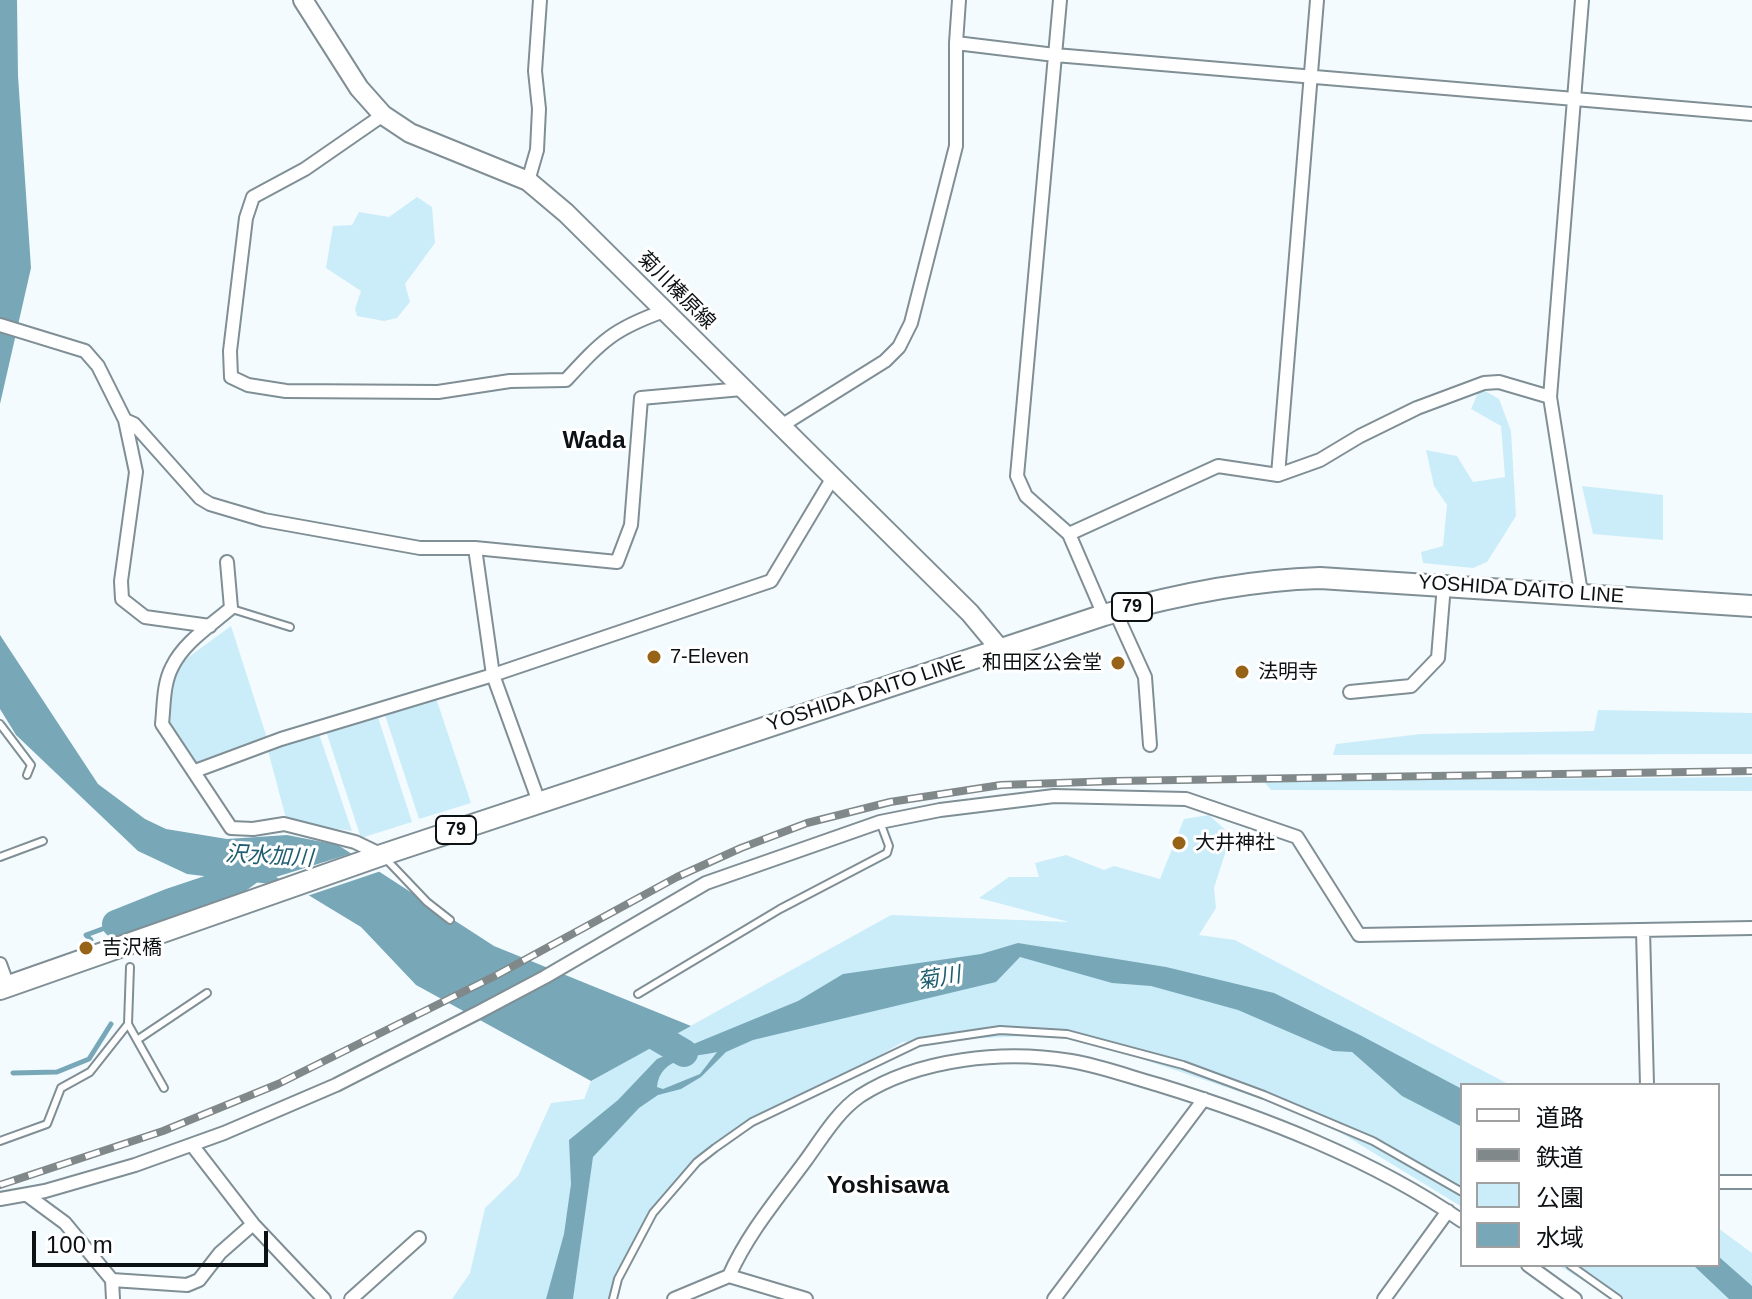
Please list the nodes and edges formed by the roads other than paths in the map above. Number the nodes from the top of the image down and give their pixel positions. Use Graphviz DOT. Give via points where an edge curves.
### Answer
graph roads {
  1 [pos="303,0"];
  2 [pos="540,0"];
  3 [pos="959,0"];
  4 [pos="1060,0"];
  5 [pos="1317,0"];
  6 [pos="1582,0"];
  7 [pos="956,43"];
  8 [pos="1055,55"];
  9 [pos="1311,75"];
  10 [pos="1573,98"];
  11 [pos="1752,114"];
  12 [pos="383,115"];
  13 [pos="528,181"];
  14 [pos="664,311"];
  15 [pos="4,326"];
  16 [pos="742,389"];
  17 [pos="1550,397"];
  18 [pos="125,420"];
  19 [pos="781,426"];
  20 [pos="1278,475"];
  21 [pos="832,479"];
  22 [pos="1069,534"];
  23 [pos="475,548"];
  24 [pos="227,562"];
  25 [pos="1444,585"];
  26 [pos="1581,593"];
  27 [pos="1752,606"];
  28 [pos="231,608"];
  29 [pos="1110,613"];
  30 [pos="210,626"];
  31 [pos="290,627"];
  32 [pos="1000,649"];
  33 [pos="493,675"];
  34 [pos="1350,692"];
  35 [pos="0,724"];
  36 [pos="1150,745"];
  37 [pos="195,771"];
  38 [pos="27,775"];
  39 [pos="539,802"];
  40 [pos="880,822"];
  41 [pos="43,841"];
  42 [pos="377,856"];
  43 [pos="0,857"];
  44 [pos="450,920"];
  45 [pos="1752,928"];
  46 [pos="1643,930"];
  47 [pos="0,964"];
  48 [pos="130,967"];
  49 [pos="4,988"];
  50 [pos="207,993"];
  51 [pos="638,994"];
  52 [pos="128,1024"];
  53 [pos="137,1040"];
  54 [pos="1647,1083"];
  55 [pos="164,1088"];
  56 [pos="1204,1099"];
  57 [pos="0,1141"];
  58 [pos="192,1145"];
  59 [pos="1720,1182"];
  60 [pos="1752,1182"];
  61 [pos="1460,1191"];
  62 [pos="27,1195"];
  63 [pos="0,1199"];
  64 [pos="1448,1211"];
  65 [pos="1460,1220"];
  66 [pos="253,1224"];
  67 [pos="419,1238"];
  68 [pos="1531,1267"];
  69 [pos="1573,1267"];
  70 [pos="729,1276"];
  71 [pos="112,1280"];
  72 [pos="113,1299"];
  73 [pos="324,1299"];
  74 [pos="351,1299"];
  75 [pos="613,1299"];
  76 [pos="674,1299"];
  77 [pos="806,1299"];
  78 [pos="1054,1299"];
  79 [pos="1384,1299"];
  80 [pos="1575,1299"];
  81 [pos="1618,1299"];
  1 -- 12 [label="main road, 菊川榛原線" via="359,88"];
  2 -- 13 [label="street" via="537,150"];
  3 -- 7 [label="street"];
  4 -- 8 [label="street"];
  5 -- 9 [label="street"];
  6 -- 10 [label="street"];
  7 -- 8 [label="street"];
  7 -- 19 [label="street" via="956,146 911,323 885,361"];
  8 -- 9 [label="street"];
  8 -- 22 [label="street" via="1017,476 1026,496"];
  9 -- 10 [label="street"];
  9 -- 20 [label="street"];
  10 -- 11 [label="street"];
  10 -- 17 [label="street"];
  12 -- 13 [label="main road, 菊川榛原線" via="410,133"];
  12 -- 14 [label="street" via="305,169 253,197 246,218 231,377 286,391 438,392 510,381 566,380 603,340"];
  13 -- 14 [label="main road, 菊川榛原線"];
  14 -- 16 [label="main road, 菊川榛原線"];
  15 -- 18 [label="street" via="85,351"];
  16 -- 19 [label="main road, 菊川榛原線"];
  16 -- 23 [label="street" via="641,398 631,525 617,562"];
  17 -- 20 [label="street" via="1499,382 1484,383 1417,408 1320,460"];
  17 -- 26 [label="street"];
  18 -- 23 [label="street" via="210,504 264,520 420,548"];
  18 -- 30 [label="street" via="136,472 122,599 145,617"];
  19 -- 21 [label="main road, 菊川榛原線"];
  20 -- 22 [label="street" via="1218,466"];
  21 -- 32 [label="main road, 菊川榛原線"];
  21 -- 33 [label="street" via="771,581"];
  22 -- 29 [label="street"];
  23 -- 33 [label="street"];
  24 -- 28 [label="street"];
  25 -- 26 [label="main road, YOSHIDA DAITO LINE / 79"];
  25 -- 29 [label="main road, YOSHIDA DAITO LINE / 79" via="1280,579"];
  25 -- 34 [label="street" via="1438,658 1411,686"];
  26 -- 27 [label="main road, YOSHIDA DAITO LINE / 79"];
  28 -- 30 [label="street"];
  28 -- 31 [label="lane"];
  29 -- 32 [label="main road, YOSHIDA DAITO LINE / 79"];
  29 -- 36 [label="street" via="1145,677"];
  30 -- 37 [label="street" via="172,667 162,724"];
  32 -- 39 [label="main road, YOSHIDA DAITO LINE / 79"];
  33 -- 37 [label="street" via="281,739"];
  33 -- 39 [label="street"];
  35 -- 38 [label="lane" via="31,765"];
  37 -- 42 [label="street" via="231,828 284,824 355,842"];
  39 -- 42 [label="main road, YOSHIDA DAITO LINE / 79"];
  40 -- 46 [label="street" via="1054,796 1186,799 1297,837 1359,935"];
  40 -- 51 [label="lane" via="887,853"];
  40 -- 58 [label="street" via="706,883 545,977 336,1085"];
  41 -- 43 [label="lane"];
  42 -- 44 [label="lane"];
  42 -- 49 [label="main road, 79"];
  45 -- 46 [label="street"];
  46 -- 54 [label="street"];
  47 -- 49 [label="street"];
  48 -- 52 [label="lane"];
  50 -- 53 [label="lane"];
  52 -- 53 [label="lane"];
  52 -- 57 [label="lane" via="90,1072 61,1088 47,1124"];
  53 -- 55 [label="lane"];
  56 -- 64 [label="street" via="1344,1156"];
  56 -- 70 [label="street" via="1072,1061 1024,1057 927,1068 878,1087 845,1108 743,1245"];
  56 -- 78 [label="street"];
  58 -- 62 [label="street"];
  58 -- 66 [label="street"];
  59 -- 60 [label="street"];
  61 -- 75 [label="lane" via="1373,1141 1183,1065 1067,1034 1000,1030 919,1042 752,1122 697,1162 653,1213"];
  62 -- 63 [label="street"];
  62 -- 71 [label="street" via="65,1223"];
  64 -- 65 [label="street"];
  64 -- 79 [label="street"];
  66 -- 71 [label="street" via="199,1280 187,1285"];
  66 -- 73 [label="street"];
  67 -- 74 [label="street"];
  68 -- 80 [label="street"];
  69 -- 81 [label="lane"];
  70 -- 76 [label="street"];
  70 -- 77 [label="street"];
  71 -- 72 [label="street"];
}
